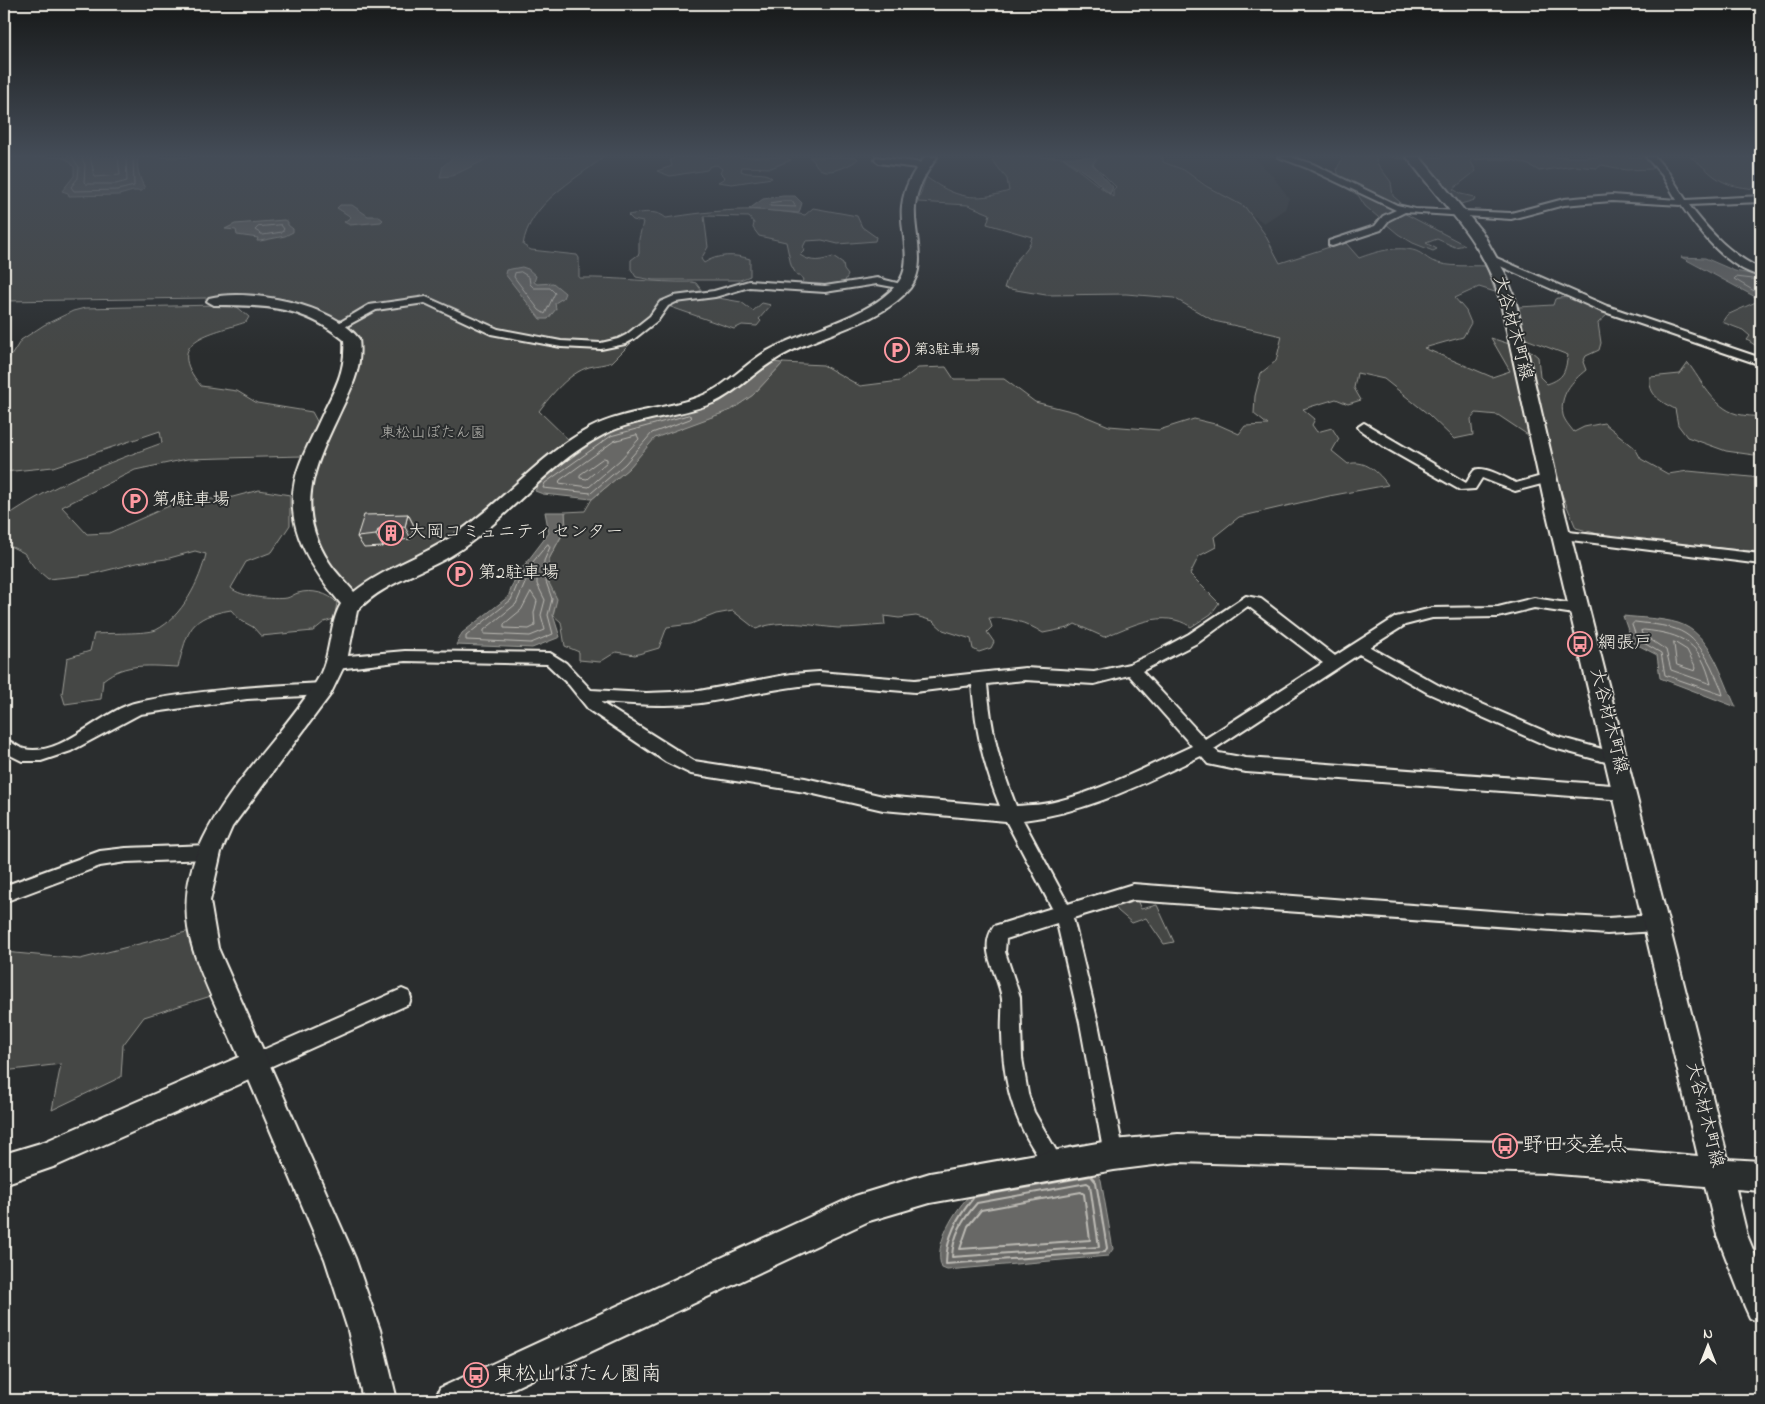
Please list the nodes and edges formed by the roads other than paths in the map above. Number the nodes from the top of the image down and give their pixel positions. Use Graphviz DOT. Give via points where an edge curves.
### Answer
graph roads {
  1 [pos="908,223"];
  2 [pos="1382,223"];
  3 [pos="1467,223"];
  4 [pos="1700,223"];
  5 [pos="1332,243"];
  6 [pos="1492,259"];
  7 [pos="1761,273"];
  8 [pos="904,286"];
  9 [pos="214,301"];
  10 [pos="337,327"];
  11 [pos="1761,362"];
  12 [pos="1364,426"];
  13 [pos="1549,478"];
  14 [pos="1560,535"];
  15 [pos="1761,559"];
  16 [pos="352,603"];
  17 [pos="1581,610"];
  18 [pos="1358,647"];
  19 [pos="337,663"];
  20 [pos="1334,663"];
  21 [pos="1132,669"];
  22 [pos="978,679"];
  23 [pos="323,689"];
  24 [pos="590,696"];
  25 [pos="4,745"];
  26 [pos="1204,747"];
  27 [pos="1617,759"];
  28 [pos="1625,792"];
  29 [pos="1011,814"];
  30 [pos="209,852"];
  31 [pos="4,894"];
  32 [pos="1063,912"];
  33 [pos="1657,923"];
  34 [pos="402,998"];
  35 [pos="254,1064"];
  36 [pos="1114,1155"];
  37 [pos="1055,1166"];
  38 [pos="4,1169"];
  39 [pos="1718,1171"];
  40 [pos="1761,1176"];
  41 [pos="1761,1307"];
  42 [pos="380,1400"];
  43 [pos="452,1400"];
  1 -- 8 [label="street" via="912,269"];
  2 -- 5 [label="street" via="1378,228"];
  3 -- 6 [label="street, 大谷材木町線"];
  4 -- 7 [label="street" via="1720,248"];
  6 -- 11 [label="street" via="1603,308"];
  6 -- 13 [label="street, 大谷材木町線" via="1504,290"];
  8 -- 10 [label="street" via="877,281 825,289 749,284 664,304 654,318 630,337 601,346 561,344 495,332 426,300 373,307"];
  8 -- 16 [label="street" via="873,309 771,355 709,398 627,420 586,437 552,462 465,538"];
  9 -- 10 [label="street" via="268,300 308,311"];
  10 -- 16 [label="street" via="351,339 353,359 309,462 300,509 312,548 322,567"];
  12 -- 13 [label="street" via="1390,445 1464,487 1471,486 1479,473 1514,487"];
  13 -- 14 [label="street, 大谷材木町線"];
  14 -- 15 [label="street"];
  14 -- 17 [label="street, 大谷材木町線"];
  16 -- 19 [label="street"];
  17 -- 18 [label="street" via="1534,603 1489,613 1432,613 1401,621"];
  17 -- 27 [label="street, 大谷材木町線"];
  18 -- 20 [label="street"];
  18 -- 27 [label="street" via="1432,689 1555,743"];
  19 -- 23 [label="street"];
  19 -- 24 [label="street" via="405,656 542,658 557,663"];
  20 -- 21 [label="street" via="1256,603 1246,601 1194,638"];
  20 -- 26 [label="street"];
  21 -- 22 [label="street" via="1094,678 1024,674"];
  21 -- 26 [label="street"];
  22 -- 24 [label="street" via="916,686 819,678 699,697"];
  22 -- 29 [label="street" via="983,727 995,773"];
  23 -- 25 [label="street" via="247,693 137,708 66,747 41,755 22,755"];
  23 -- 30 [label="street" via="223,821"];
  24 -- 29 [label="street" via="594,706 691,767 805,785 883,803"];
  26 -- 28 [label="street" via="1214,759 1246,765"];
  26 -- 29 [label="street" via="1125,785 1056,810"];
  27 -- 28 [label="street, 大谷材木町線"];
  28 -- 33 [label="street, 大谷材木町線"];
  29 -- 32 [label="street"];
  30 -- 31 [label="street" via="100,859"];
  30 -- 35 [label="street" via="198,901 205,948"];
  32 -- 33 [label="street" via="1133,892 1545,923 1607,926"];
  32 -- 36 [label="street" via="1089,1023"];
  32 -- 37 [label="street" via="1000,932 994,946 1013,1005 1012,1052 1020,1102"];
  33 -- 39 [label="street, 大谷材木町線"];
  34 -- 35 [label="street"];
  35 -- 38 [label="street" via="46,1156"];
  35 -- 42 [label="street" via="340,1258 364,1330"];
  36 -- 37 [label="street"];
  36 -- 39 [label="street" via="1178,1148 1546,1158"];
  37 -- 43 [label="street" via="930,1188 866,1207"];
  39 -- 40 [label="street"];
  39 -- 41 [label="street, 大谷材木町線" via="1732,1235"];
}
